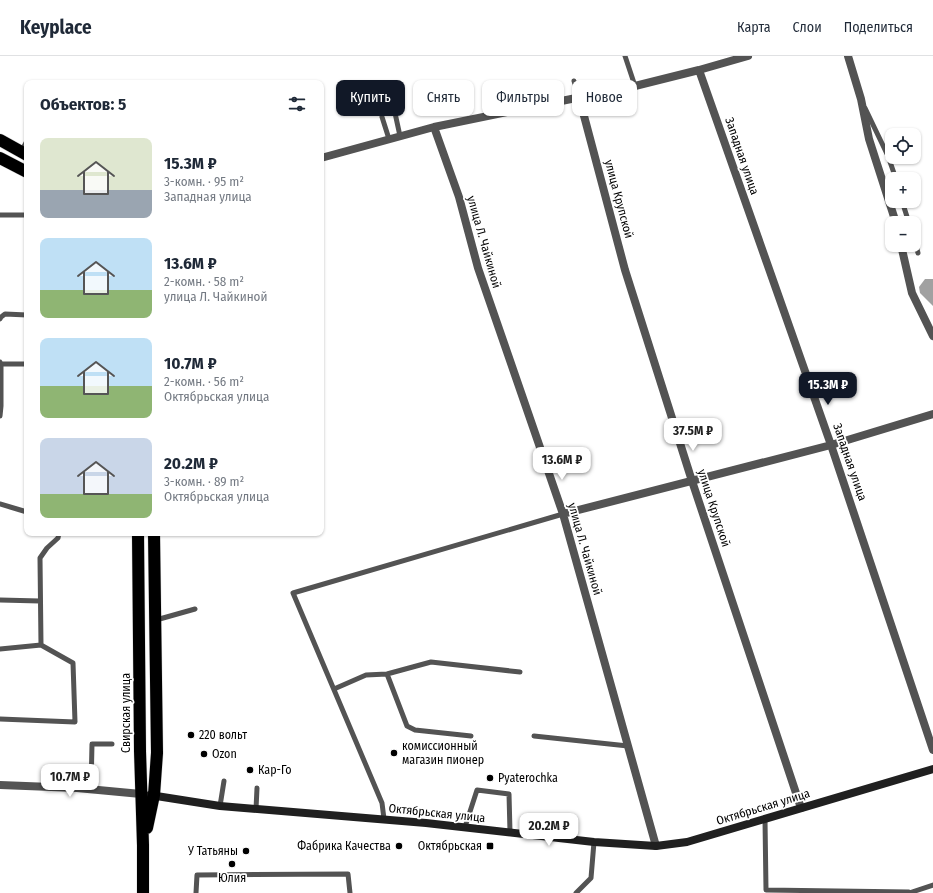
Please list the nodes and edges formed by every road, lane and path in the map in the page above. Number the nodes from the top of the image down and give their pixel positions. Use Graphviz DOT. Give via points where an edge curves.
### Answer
graph roads {
  1 [pos="625,56"];
  2 [pos="748,56"];
  3 [pos="848,56"];
  4 [pos="699,70"];
  5 [pos="633,80"];
  6 [pos="637,86"];
  7 [pos="572,98"];
  8 [pos="861,99"];
  9 [pos="396,116"];
  10 [pos="584,116"];
  11 [pos="382,117"];
  12 [pos="434,127"];
  13 [pos="400,136"];
  14 [pos="390,139"];
  15 [pos="0,140"];
  16 [pos="24,149"];
  17 [pos="324,157"];
  18 [pos="0,158"];
  19 [pos="24,170"];
  20 [pos="894,172"];
  21 [pos="0,215"];
  22 [pos="24,215"];
  23 [pos="894,216"];
  24 [pos="903,252"];
  25 [pos="24,314"];
  26 [pos="0,319"];
  27 [pos="933,336"];
  28 [pos="0,363"];
  29 [pos="24,364"];
  30 [pos="933,414"];
  31 [pos="0,416"];
  32 [pos="831,445"];
  33 [pos="692,481"];
  34 [pos="0,504"];
  35 [pos="24,511"];
  36 [pos="563,514"];
  37 [pos="58,536"];
  38 [pos="138,536"];
  39 [pos="154,536"];
  40 [pos="0,600"];
  41 [pos="40,601"];
  42 [pos="195,609"];
  43 [pos="155,620"];
  44 [pos="41,645"];
  45 [pos="0,649"];
  46 [pos="520,672"];
  47 [pos="387,674"];
  48 [pos="334,688"];
  49 [pos="0,719"];
  50 [pos="471,736"];
  51 [pos="534,736"];
  52 [pos="112,744"];
  53 [pos="628,746"];
  54 [pos="933,750"];
  55 [pos="933,769"];
  56 [pos="224,781"];
  57 [pos="0,785"];
  58 [pos="257,788"];
  59 [pos="91,789"];
  60 [pos="141,794"];
  61 [pos="154,795"];
  62 [pos="220,806"];
  63 [pos="801,808"];
  64 [pos="256,809"];
  65 [pos="384,819"];
  66 [pos="765,820"];
  67 [pos="465,827"];
  68 [pos="510,832"];
  69 [pos="594,842"];
  70 [pos="143,845"];
  71 [pos="656,846"];
  72 [pos="933,885"];
  73 [pos="790,892"];
  74 [pos="143,893"];
  75 [pos="196,893"];
  76 [pos="350,893"];
  77 [pos="576,893"];
  78 [pos="909,893"];
  1 -- 5 [label="lane"];
  2 -- 4 [label="street"];
  3 -- 8 [label="street"];
  4 -- 6 [label="street"];
  4 -- 32 [label="street, Западная улица"];
  7 -- 12 [label="street"];
  8 -- 20 [label="lane"];
  8 -- 23 [label="street" via="869,139"];
  9 -- 13 [label="lane"];
  10 -- 33 [label="street, улица Крупской" via="625,270"];
  11 -- 14 [label="lane"];
  12 -- 13 [label="street"];
  12 -- 36 [label="street, улица Л. Чайкиной" via="459,197 478,268"];
  13 -- 14 [label="street"];
  14 -- 17 [label="street"];
  15 -- 16 [label="highway"];
  18 -- 19 [label="highway"];
  21 -- 22 [label="lane"];
  24 -- 27 [label="street" via="912,293"];
  25 -- 26 [label="lane" via="5,314"];
  28 -- 29 [label="lane"];
  28 -- 31 [label="lane"];
  30 -- 32 [label="street"];
  32 -- 33 [label="street"];
  32 -- 54 [label="street, Западная улица"];
  33 -- 36 [label="street"];
  33 -- 63 [label="street, улица Крупской"];
  34 -- 35 [label="lane"];
  36 -- 48 [label="lane" via="293,593"];
  36 -- 53 [label="street, улица Л. Чайкиной"];
  37 -- 41 [label="lane" via="40,558"];
  38 -- 60 [label="highway, Свирская улица"];
  39 -- 43 [label="highway"];
  40 -- 41 [label="lane"];
  41 -- 44 [label="lane"];
  42 -- 43 [label="lane"];
  43 -- 61 [label="highway" via="157,753"];
  44 -- 45 [label="lane"];
  44 -- 49 [label="lane" via="73,662 75,722"];
  46 -- 47 [label="lane" via="432,662"];
  47 -- 48 [label="lane" via="366,675"];
  47 -- 50 [label="lane" via="407,726 415,730"];
  48 -- 65 [label="lane" via="382,803"];
  51 -- 53 [label="lane"];
  52 -- 59 [label="lane" via="92,744"];
  53 -- 71 [label="street, улица Л. Чайкиной"];
  55 -- 63 [label="main road, Октябрьская улица"];
  56 -- 62 [label="lane"];
  57 -- 59 [label="street, Октябрьская улица"];
  58 -- 64 [label="lane"];
  59 -- 60 [label="street, Октябрьская улица"];
  60 -- 61 [label="main road, Октябрьская улица"];
  60 -- 70 [label="highway, Свирская улица"];
  61 -- 62 [label="main road, Октябрьская улица"];
  61 -- 70 [label="highway"];
  62 -- 64 [label="main road, Октябрьская улица"];
  63 -- 66 [label="main road, Октябрьская улица"];
  64 -- 65 [label="main road, Октябрьская улица"];
  65 -- 67 [label="main road, Октябрьская улица"];
  66 -- 71 [label="main road, Октябрьская улица" via="687,842"];
  66 -- 73 [label="lane" via="766,890"];
  67 -- 68 [label="main road, Октябрьская улица"];
  67 -- 68 [label="lane" via="477,790 509,794"];
  68 -- 69 [label="main road, Октябрьская улица"];
  69 -- 71 [label="main road, Октябрьская улица"];
  69 -- 77 [label="lane" via="591,878"];
  70 -- 74 [label="highway, Свирская улица"];
  72 -- 78 [label="lane"];
  73 -- 78 [label="lane"];
  75 -- 76 [label="lane" via="197,875 348,874"];
}
